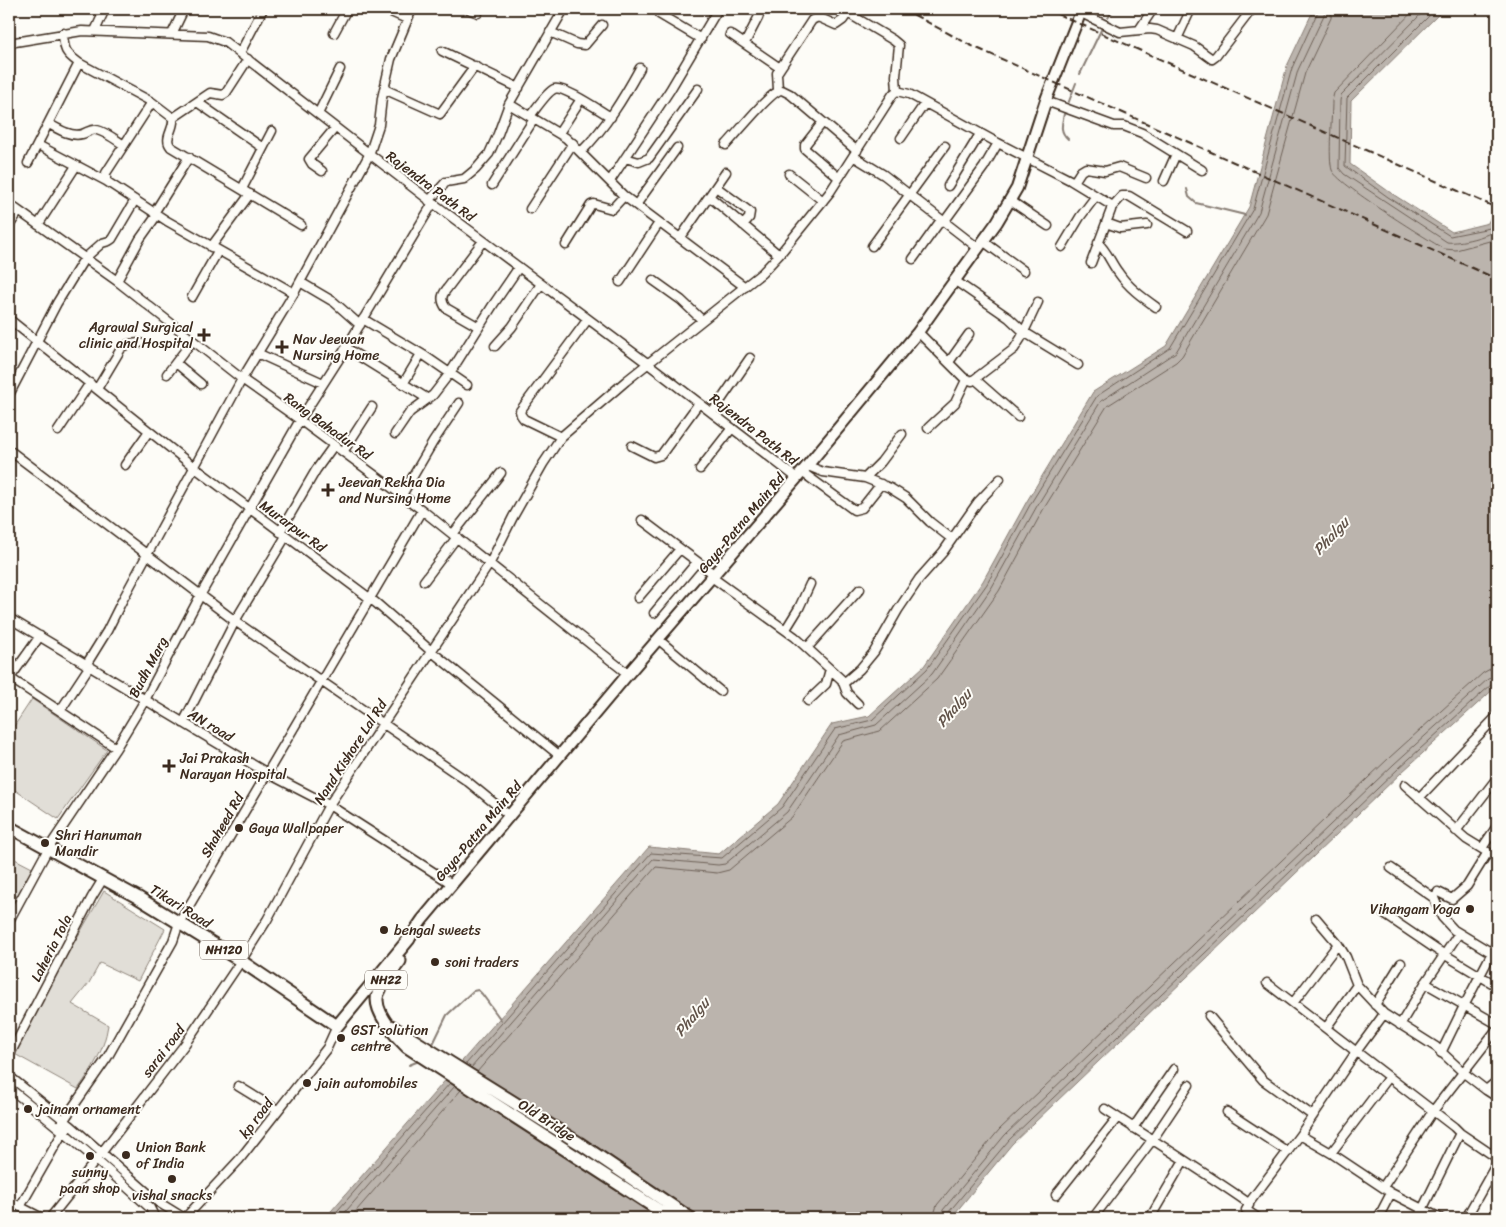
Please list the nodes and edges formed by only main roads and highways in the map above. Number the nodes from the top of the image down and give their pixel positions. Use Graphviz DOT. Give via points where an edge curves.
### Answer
graph roads {
  1 [pos="1078,12"];
  2 [pos="9,827"];
  3 [pos="409,939"];
  4 [pos="410,1043"];
  5 [pos="671,1218"];
  6 [pos="690,1218"];
  1 -- 3 [label="main road, Gaya-Patna Main Rd" via="1011,201 918,332"];
  2 -- 3 [label="highway, Tikari Road / NH120" via="137,897 241,961 337,1026"];
  3 -- 4 [label="highway, NH22" via="399,962 378,994 378,1008 388,1024"];
  4 -- 5 [label="highway, Old Bridge"];
  4 -- 6 [label="highway" via="579,1143"];
}
